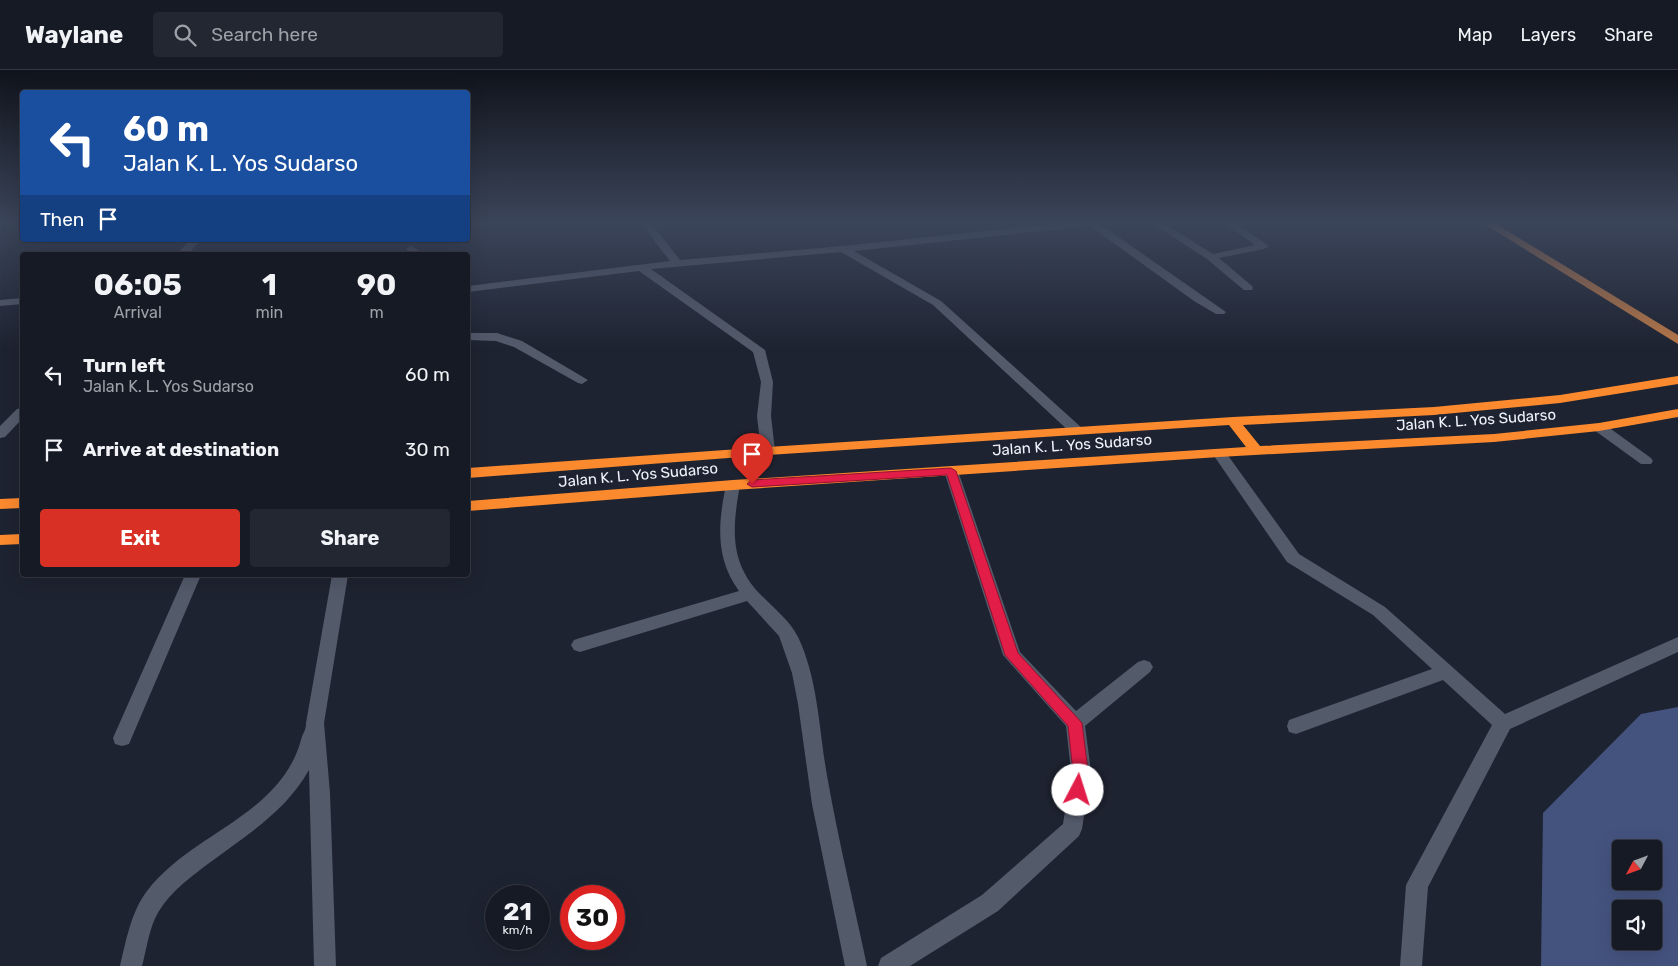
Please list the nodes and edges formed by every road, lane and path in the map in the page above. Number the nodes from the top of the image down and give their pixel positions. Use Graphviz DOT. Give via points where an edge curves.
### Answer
graph roads {
  1 [pos="671,264"];
  2 [pos="868,264"];
  3 [pos="1149,264"];
  4 [pos="1219,264"];
  5 [pos="1554,264"];
  6 [pos="640,268"];
  7 [pos="470,287"];
  8 [pos="1248,288"];
  9 [pos="20,301"];
  10 [pos="0,303"];
  11 [pos="1220,312"];
  12 [pos="470,337"];
  13 [pos="1678,340"];
  14 [pos="582,380"];
  15 [pos="1678,380"];
  16 [pos="1678,413"];
  17 [pos="20,414"];
  18 [pos="1233,421"];
  19 [pos="1598,427"];
  20 [pos="1078,431"];
  21 [pos="0,434"];
  22 [pos="768,450"];
  23 [pos="1256,451"];
  24 [pos="1219,452"];
  25 [pos="1646,461"];
  26 [pos="951,471"];
  27 [pos="470,473"];
  28 [pos="733,485"];
  29 [pos="20,503"];
  30 [pos="0,504"];
  31 [pos="470,506"];
  32 [pos="20,538"];
  33 [pos="0,540"];
  34 [pos="192,577"];
  35 [pos="340,577"];
  36 [pos="750,594"];
  37 [pos="1678,644"];
  38 [pos="580,645"];
  39 [pos="1144,667"];
  40 [pos="1445,672"];
  41 [pos="315,723"];
  42 [pos="1075,723"];
  43 [pos="1503,723"];
  44 [pos="1296,726"];
  45 [pos="122,738"];
  46 [pos="131,966"];
  47 [pos="325,966"];
  48 [pos="856,966"];
  49 [pos="889,966"];
  50 [pos="1411,966"];
  1 -- 6 [label="street"];
  2 -- 20 [label="street" via="937,303"];
  3 -- 11 [label="street"];
  4 -- 8 [label="street"];
  5 -- 13 [label="main road"];
  6 -- 7 [label="street"];
  6 -- 22 [label="street" via="759,350 767,382 764,416"];
  9 -- 10 [label="street"];
  12 -- 14 [label="street" via="496,337 518,344"];
  15 -- 18 [label="highway, Jalan K. L. Yos Sudarso" via="1560,399 1453,409"];
  16 -- 19 [label="highway, Jalan K. L. Yos Sudarso"];
  17 -- 21 [label="street"];
  18 -- 20 [label="highway, Jalan K. L. Yos Sudarso"];
  18 -- 23 [label="highway"];
  19 -- 23 [label="highway, Jalan K. L. Yos Sudarso" via="1494,438"];
  19 -- 25 [label="street"];
  20 -- 22 [label="highway, Jalan K. L. Yos Sudarso"];
  22 -- 27 [label="highway, Jalan K. L. Yos Sudarso"];
  23 -- 24 [label="highway, Jalan K. L. Yos Sudarso"];
  24 -- 26 [label="highway, Jalan K. L. Yos Sudarso"];
  24 -- 40 [label="street" via="1293,558 1366,601"];
  26 -- 28 [label="highway, Jalan K. L. Yos Sudarso"];
  26 -- 42 [label="street" via="1012,655"];
  28 -- 31 [label="highway, Jalan K. L. Yos Sudarso"];
  28 -- 36 [label="street" via="726,520 726,549"];
  29 -- 30 [label="highway"];
  32 -- 33 [label="highway"];
  34 -- 45 [label="street"];
  35 -- 41 [label="street"];
  36 -- 38 [label="street"];
  36 -- 48 [label="street" via="789,637 800,670 818,780"];
  37 -- 43 [label="street"];
  39 -- 42 [label="street"];
  40 -- 43 [label="street"];
  40 -- 44 [label="street"];
  41 -- 46 [label="street" via="306,758 282,794 176,877 154,900 140,932"];
  41 -- 47 [label="street"];
  42 -- 49 [label="street" via="1081,771 1072,829 990,903"];
  43 -- 50 [label="street" via="1417,884"];
}
